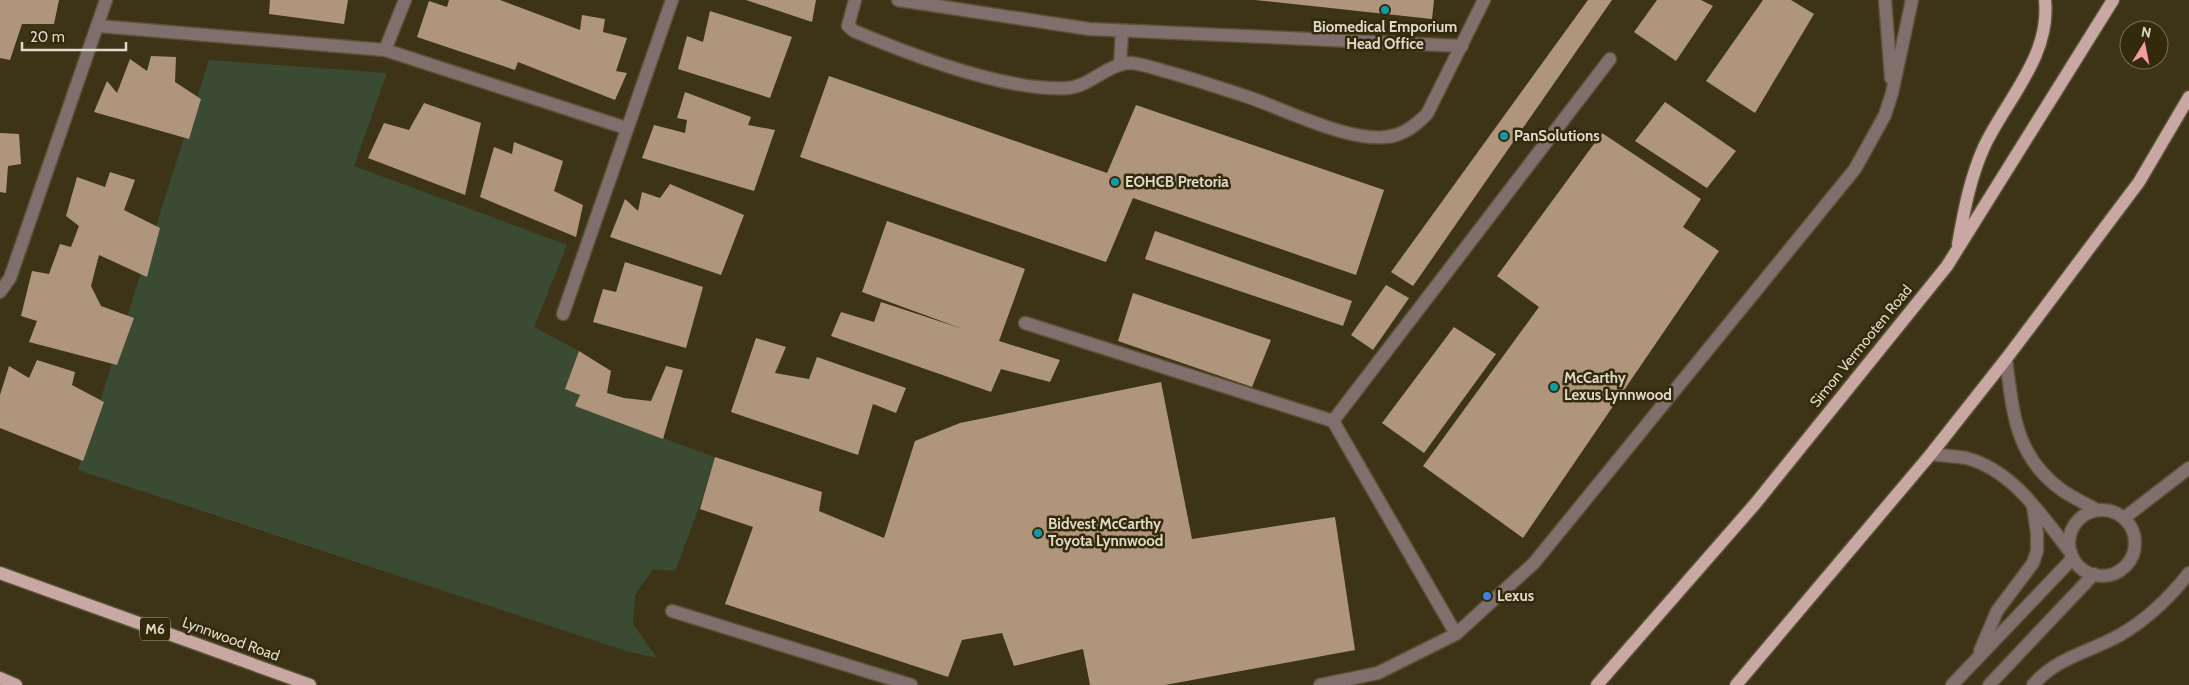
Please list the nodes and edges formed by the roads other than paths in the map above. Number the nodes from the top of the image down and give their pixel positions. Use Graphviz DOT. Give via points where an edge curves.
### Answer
graph roads {
  1 [pos="106,0"];
  2 [pos="405,0"];
  3 [pos="672,0"];
  4 [pos="855,0"];
  5 [pos="898,0"];
  6 [pos="1484,0"];
  7 [pos="1885,0"];
  8 [pos="1912,0"];
  9 [pos="2045,0"];
  10 [pos="2113,0"];
  11 [pos="98,26"];
  12 [pos="1122,31"];
  13 [pos="1462,46"];
  14 [pos="385,50"];
  15 [pos="1610,60"];
  16 [pos="1120,65"];
  17 [pos="1892,93"];
  18 [pos="2189,97"];
  19 [pos="626,128"];
  20 [pos="1957,251"];
  21 [pos="0,292"];
  22 [pos="563,314"];
  23 [pos="1025,323"];
  24 [pos="2006,359"];
  25 [pos="1333,422"];
  26 [pos="1931,454"];
  27 [pos="2189,468"];
  28 [pos="2033,505"];
  29 [pos="2097,510"];
  30 [pos="2124,518"];
  31 [pos="2072,555"];
  32 [pos="0,573"];
  33 [pos="2189,573"];
  34 [pos="2094,574"];
  35 [pos="672,611"];
  36 [pos="1456,634"];
  37 [pos="1977,658"];
  38 [pos="0,678"];
  39 [pos="1737,684"];
  40 [pos="16,685"];
  41 [pos="310,685"];
  42 [pos="911,685"];
  43 [pos="1320,685"];
  44 [pos="1597,685"];
  45 [pos="1952,685"];
  46 [pos="1989,685"];
  47 [pos="2033,685"];
  1 -- 11 [label="street"];
  2 -- 14 [label="street"];
  3 -- 19 [label="street"];
  4 -- 16 [label="street" via="848,22 854,31 954,68 1006,82 1071,88 1090,82"];
  5 -- 12 [label="street" via="1089,29"];
  6 -- 13 [label="street"];
  7 -- 17 [label="street"];
  8 -- 17 [label="street"];
  9 -- 20 [label="main road" via="2042,31 2033,62 1984,147 1968,192"];
  10 -- 20 [label="main road, Simon Vermooten Road"];
  11 -- 14 [label="street"];
  11 -- 21 [label="street" via="10,278"];
  12 -- 13 [label="street"];
  12 -- 16 [label="street"];
  13 -- 16 [label="street" via="1427,114 1414,126 1395,135 1380,136 1336,129 1176,74 1131,63"];
  14 -- 19 [label="street"];
  15 -- 25 [label="street"];
  17 -- 36 [label="street" via="1885,115 1855,169 1534,563"];
  18 -- 24 [label="main road" via="2139,182"];
  19 -- 22 [label="street"];
  20 -- 44 [label="main road, Simon Vermooten Road" via="1755,504"];
  23 -- 25 [label="street"];
  24 -- 26 [label="main road"];
  24 -- 29 [label="street" via="2019,437 2041,472 2063,491"];
  25 -- 36 [label="street"];
  26 -- 28 [label="street" via="1966,458 1995,470"];
  26 -- 39 [label="main road"];
  27 -- 30 [label="street"];
  28 -- 31 [label="street"];
  28 -- 37 [label="street" via="2037,533 2034,563 1998,611"];
  29 -- 30 [label="street" via="2108,510"];
  29 -- 31 [label="street" via="2074,525 2069,541"];
  30 -- 34 [label="street" via="2133,530 2135,540 2131,560 2115,573"];
  31 -- 34 [label="street" via="2084,570"];
  31 -- 37 [label="street"];
  32 -- 41 [label="main road, Lynnwood Road / M6"];
  33 -- 47 [label="street" via="2170,596 2120,635 2065,659"];
  34 -- 46 [label="street"];
  35 -- 42 [label="street"];
  36 -- 43 [label="street" via="1378,673"];
  37 -- 45 [label="street"];
  38 -- 40 [label="main road"];
}
